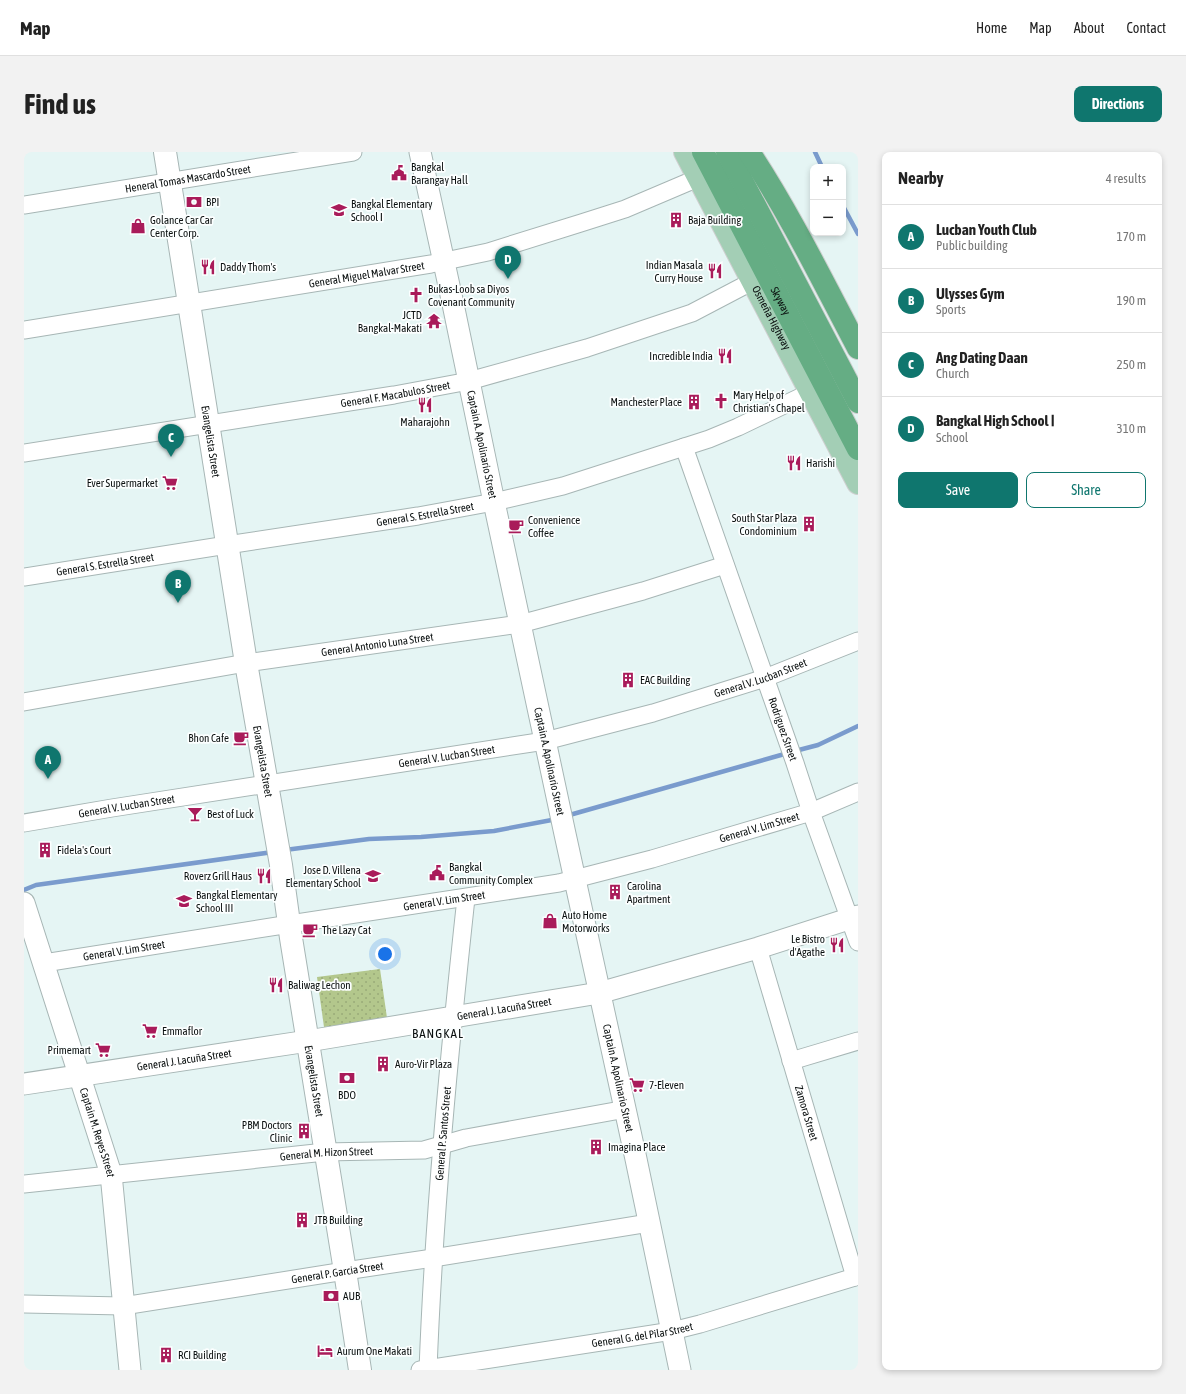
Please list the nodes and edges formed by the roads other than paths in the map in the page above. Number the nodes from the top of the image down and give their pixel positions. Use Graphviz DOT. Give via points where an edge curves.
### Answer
graph roads {
  1 [pos="165,152"];
  2 [pos="353,152"];
  3 [pos="420,152"];
  4 [pos="685,152"];
  5 [pos="703,152"];
  6 [pos="727,152"];
  7 [pos="735,152"];
  8 [pos="749,152"];
  9 [pos="698,178"];
  10 [pos="169,181"];
  11 [pos="24,205"];
  12 [pos="444,262"];
  13 [pos="753,281"];
  14 [pos="189,304"];
  15 [pos="24,330"];
  16 [pos="858,348"];
  17 [pos="468,381"];
  18 [pos="858,386"];
  19 [pos="811,392"];
  20 [pos="858,402"];
  21 [pos="208,424"];
  22 [pos="684,448"];
  23 [pos="858,449"];
  24 [pos="24,453"];
  25 [pos="858,483"];
  26 [pos="494,502"];
  27 [pos="227,545"];
  28 [pos="725,565"];
  29 [pos="24,577"];
  30 [pos="520,624"];
  31 [pos="858,641"];
  32 [pos="246,663"];
  33 [pos="765,678"];
  34 [pos="24,702"];
  35 [pos="545,741"];
  36 [pos="266,784"];
  37 [pos="858,792"];
  38 [pos="811,812"];
  39 [pos="24,823"];
  40 [pos="575,879"];
  41 [pos="466,898"];
  42 [pos="25,907"];
  43 [pos="854,918"];
  44 [pos="290,924"];
  45 [pos="858,942"];
  46 [pos="758,948"];
  47 [pos="44,963"];
  48 [pos="599,992"];
  49 [pos="453,1017"];
  50 [pos="308,1041"];
  51 [pos="858,1041"];
  52 [pos="791,1061"];
  53 [pos="80,1075"];
  54 [pos="24,1084"];
  55 [pos="626,1109"];
  56 [pos="442,1144"];
  57 [pos="325,1152"];
  58 [pos="111,1174"];
  59 [pos="24,1184"];
  60 [pos="649,1223"];
  61 [pos="433,1258"];
  62 [pos="345,1270"];
  63 [pos="856,1277"];
  64 [pos="24,1304"];
  65 [pos="123,1306"];
  66 [pos="672,1331"];
  67 [pos="130,1370"];
  68 [pos="360,1370"];
  69 [pos="425,1370"];
  70 [pos="680,1370"];
  1 -- 10 [label="main road, Evangelista Street"];
  2 -- 10 [label="street, Heneral Tomas Mascardo Street"];
  3 -- 12 [label="street, Captain A. Apolinario Street"];
  4 -- 9 [label="main road, Osmeña Highway"];
  5 -- 23 [label="highway, Skyway"];
  6 -- 20 [label="highway, Skyway"];
  7 -- 18 [label="main road"];
  8 -- 16 [label="highway" via="810,256"];
  9 -- 12 [label="street, General Miguel Malvar Street" via="595,219 488,252"];
  9 -- 13 [label="main road, Osmeña Highway"];
  10 -- 11 [label="street, Heneral Tomas Mascardo Street"];
  10 -- 14 [label="main road, Evangelista Street"];
  12 -- 14 [label="street, General Miguel Malvar Street"];
  12 -- 17 [label="street, Captain A. Apolinario Street"];
  13 -- 17 [label="street, General F. Macabulos Street" via="692,313 587,348"];
  13 -- 19 [label="main road, Osmeña Highway"];
  14 -- 15 [label="street, General Miguel Malvar Street"];
  14 -- 21 [label="main road, Evangelista Street"];
  17 -- 21 [label="street, General F. Macabulos Street"];
  17 -- 26 [label="street, Captain A. Apolinario Street"];
  19 -- 22 [label="street, General S. Estrella Street" via="738,427"];
  19 -- 25 [label="main road, Osmeña Highway"];
  21 -- 24 [label="street, General F. Macabulos Street"];
  21 -- 27 [label="main road, Evangelista Street"];
  22 -- 26 [label="street, General S. Estrella Street" via="563,486"];
  22 -- 28 [label="street, Rodriguez Street"];
  26 -- 27 [label="street, General S. Estrella Street"];
  26 -- 30 [label="street, Captain A. Apolinario Street"];
  27 -- 29 [label="street, General S. Estrella Street"];
  27 -- 32 [label="main road, Evangelista Street"];
  28 -- 30 [label="street, General Antonio Luna Street" via="643,592"];
  28 -- 33 [label="street, Rodriguez Street"];
  30 -- 32 [label="street, General Antonio Luna Street"];
  30 -- 35 [label="street, Captain A. Apolinario Street"];
  31 -- 33 [label="street, General V. Lucban Street"];
  32 -- 34 [label="street, General Antonio Luna Street"];
  32 -- 36 [label="main road, Evangelista Street"];
  33 -- 35 [label="street, General V. Lucban Street" via="653,713"];
  33 -- 38 [label="street, Rodriguez Street"];
  35 -- 36 [label="street, General V. Lucban Street"];
  35 -- 40 [label="street, Captain A. Apolinario Street"];
  36 -- 39 [label="street, General V. Lucban Street"];
  36 -- 44 [label="main road, Evangelista Street"];
  37 -- 38 [label="street, General V. Lim Street"];
  38 -- 40 [label="street, General V. Lim Street"];
  38 -- 43 [label="street, Rodriguez Street"];
  40 -- 41 [label="street, General V. Lim Street"];
  40 -- 48 [label="street, Captain A. Apolinario Street"];
  41 -- 44 [label="street, General V. Lim Street"];
  41 -- 49 [label="street, General P. Santos Street"];
  42 -- 47 [label="street, Captain M. Reyes Street"];
  43 -- 45 [label="street, Rodriguez Street"];
  43 -- 46 [label="street, General J. Lacuña Street"];
  44 -- 47 [label="street, General V. Lim Street"];
  44 -- 50 [label="main road, Evangelista Street"];
  46 -- 48 [label="street, General J. Lacuña Street"];
  46 -- 52 [label="street, Zamora Street"];
  47 -- 53 [label="street, Captain M. Reyes Street"];
  48 -- 49 [label="street, General J. Lacuña Street"];
  48 -- 55 [label="street, Captain A. Apolinario Street"];
  49 -- 50 [label="street, General J. Lacuña Street"];
  49 -- 56 [label="street, General P. Santos Street"];
  50 -- 53 [label="street, General J. Lacuña Street"];
  50 -- 57 [label="main road, Evangelista Street"];
  51 -- 52 [label="street"];
  52 -- 63 [label="street, Zamora Street"];
  53 -- 54 [label="street, General J. Lacuña Street"];
  53 -- 58 [label="street, Captain M. Reyes Street"];
  55 -- 56 [label="street, General M. Hizon Street"];
  55 -- 60 [label="street, Captain A. Apolinario Street"];
  56 -- 57 [label="street, General M. Hizon Street" via="424,1150"];
  56 -- 61 [label="street, General P. Santos Street"];
  57 -- 58 [label="street, General M. Hizon Street"];
  57 -- 62 [label="main road, Evangelista Street"];
  58 -- 59 [label="street, General M. Hizon Street"];
  58 -- 65 [label="street, Captain M. Reyes Street"];
  60 -- 61 [label="street, General P. Garcia Street"];
  60 -- 66 [label="street, Captain A. Apolinario Street"];
  61 -- 62 [label="street, General P. Garcia Street"];
  61 -- 69 [label="street, General P. Santos Street"];
  62 -- 65 [label="street, General P. Garcia Street"];
  62 -- 68 [label="main road, Evangelista Street"];
  63 -- 66 [label="street, General G. del Pilar Street"];
  64 -- 65 [label="street, General P. Garcia Street"];
  65 -- 67 [label="street, Captain M. Reyes Street"];
  66 -- 69 [label="street, General G. del Pilar Street"];
  66 -- 70 [label="street, Captain A. Apolinario Street"];
}
